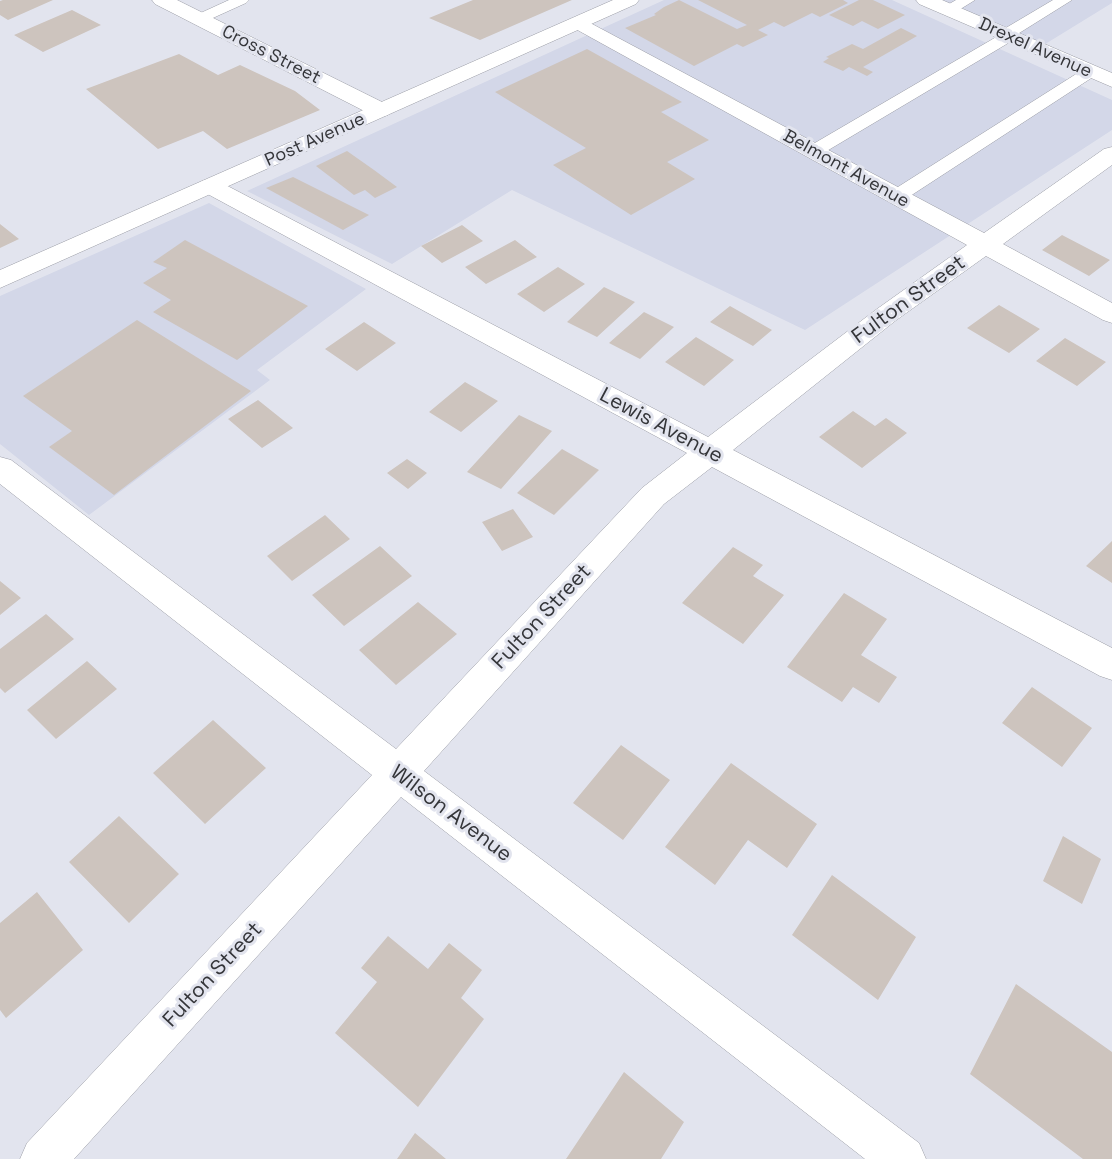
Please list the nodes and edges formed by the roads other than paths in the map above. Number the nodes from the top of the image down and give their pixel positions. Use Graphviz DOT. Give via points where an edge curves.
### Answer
graph roads {
  1 [pos="162,0"];
  2 [pos="241,0"];
  3 [pos="629,0"];
  4 [pos="926,0"];
  5 [pos="1064,0"];
  6 [pos="958,5"];
  7 [pos="199,19"];
  8 [pos="579,23"];
  9 [pos="1007,35"];
  10 [pos="1090,72"];
  11 [pos="1112,81"];
  12 [pos="380,110"];
  13 [pos="814,151"];
  14 [pos="1112,154"];
  15 [pos="210,186"];
  16 [pos="897,196"];
  17 [pos="985,244"];
  18 [pos="0,280"];
  19 [pos="1112,314"];
  20 [pos="711,452"];
  21 [pos="0,468"];
  22 [pos="1112,665"];
  23 [pos="399,773"];
  24 [pos="43,1159"];
  25 [pos="903,1159"];
  1 -- 7 [label="street, Cross Street"];
  2 -- 7 [label="lane"];
  3 -- 8 [label="street, Post Avenue"];
  4 -- 6 [label="street, Drexel Avenue"];
  5 -- 9 [label="lane"];
  6 -- 9 [label="street, Drexel Avenue"];
  7 -- 12 [label="street, Cross Street"];
  8 -- 12 [label="street, Post Avenue"];
  8 -- 13 [label="street, Belmont Avenue"];
  9 -- 10 [label="street, Drexel Avenue"];
  9 -- 13 [label="lane"];
  10 -- 11 [label="street, Drexel Avenue"];
  10 -- 16 [label="lane"];
  12 -- 15 [label="street, Post Avenue"];
  13 -- 16 [label="street, Belmont Avenue"];
  14 -- 17 [label="street, Fulton Street"];
  15 -- 18 [label="street, Post Avenue"];
  15 -- 20 [label="street, Lewis Avenue"];
  16 -- 17 [label="street, Belmont Avenue"];
  17 -- 19 [label="street, Belmont Avenue"];
  17 -- 20 [label="street, Fulton Street" via="886,315"];
  20 -- 22 [label="street, Lewis Avenue"];
  20 -- 23 [label="street, Fulton Street" via="653,496"];
  21 -- 23 [label="street, Wilson Avenue"];
  23 -- 24 [label="street, Fulton Street"];
  23 -- 25 [label="street, Wilson Avenue"];
}
